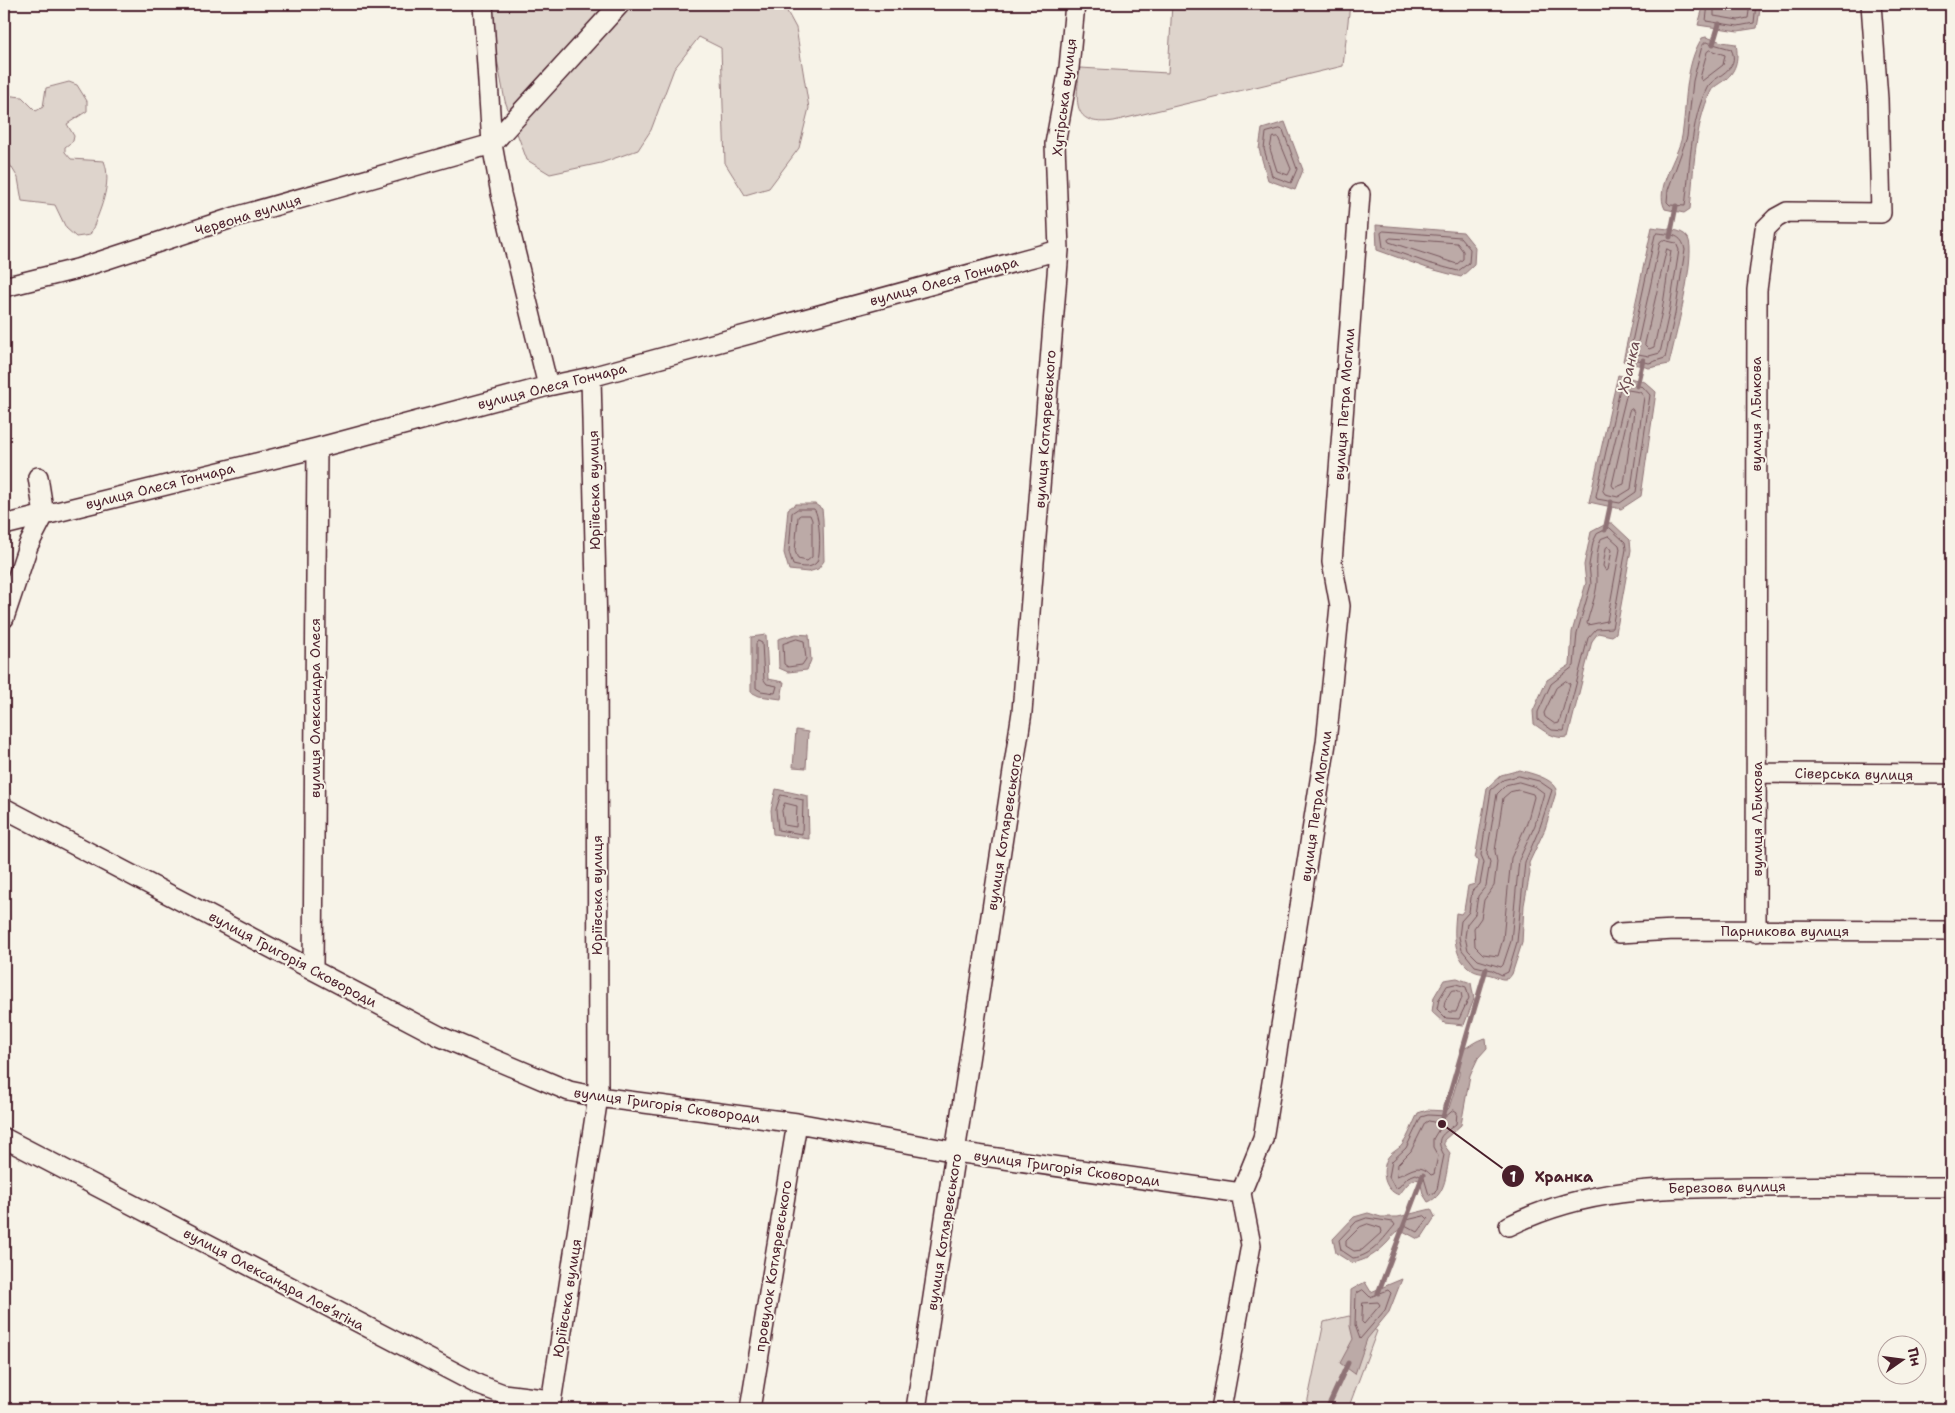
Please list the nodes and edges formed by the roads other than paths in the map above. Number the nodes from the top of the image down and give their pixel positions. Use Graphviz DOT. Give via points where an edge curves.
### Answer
graph roads {
  1 [pos="483,4"];
  2 [pos="620,4"];
  3 [pos="1075,4"];
  4 [pos="1871,4"];
  5 [pos="492,144"];
  6 [pos="1360,194"];
  7 [pos="1059,250"];
  8 [pos="4,287"];
  9 [pos="591,377"];
  10 [pos="548,386"];
  11 [pos="316,448"];
  12 [pos="38,477"];
  13 [pos="44,515"];
  14 [pos="10,524"];
  15 [pos="28,546"];
  16 [pos="4,618"];
  17 [pos="1757,773"];
  18 [pos="1951,774"];
  19 [pos="4,808"];
  20 [pos="1951,931"];
  21 [pos="1619,932"];
  22 [pos="1756,932"];
  23 [pos="313,969"];
  24 [pos="598,1097"];
  25 [pos="797,1123"];
  26 [pos="4,1138"];
  27 [pos="956,1152"];
  28 [pos="1951,1187"];
  29 [pos="1242,1193"];
  30 [pos="1509,1226"];
  31 [pos="551,1405"];
  32 [pos="750,1409"];
  33 [pos="916,1409"];
  34 [pos="1221,1409"];
  1 -- 5 [label="street"];
  2 -- 5 [label="street"];
  3 -- 7 [label="street, Хутірська вулиця" via="1069,68 1055,144"];
  4 -- 17 [label="street, вулиця Л.Бикова" via="1881,213 1788,212 1765,228 1756,308"];
  5 -- 8 [label="street, Червона вулиця" via="234,218 76,269"];
  5 -- 10 [label="street" via="501,194"];
  6 -- 29 [label="street, вулиця Петра Могили" via="1332,562 1340,606 1326,743 1263,1139"];
  7 -- 9 [label="street, вулиця Олеся Гончара"];
  7 -- 27 [label="street, вулиця Котляревського" via="1022,712"];
  9 -- 10 [label="street, вулиця Олеся Гончара"];
  9 -- 24 [label="street, Юріївська вулиця" via="597,628"];
  10 -- 11 [label="street, вулиця Олеся Гончара"];
  11 -- 13 [label="street, вулиця Олеся Гончара"];
  11 -- 23 [label="street, вулиця Олександра Олеся"];
  12 -- 13 [label="street"];
  13 -- 14 [label="street, вулиця Олеся Гончара"];
  13 -- 15 [label="street"];
  14 -- 15 [label="street" via="27,530"];
  15 -- 16 [label="street"];
  17 -- 18 [label="street, Сіверська вулиця"];
  17 -- 22 [label="street, вулиця Л.Бикова"];
  19 -- 23 [label="street, вулиця Григорія Сковороди"];
  20 -- 22 [label="street, Парникова вулиця"];
  21 -- 22 [label="street, Парникова вулиця"];
  23 -- 24 [label="street, вулиця Григорія Сковороди" via="439,1036 569,1091"];
  24 -- 25 [label="street, вулиця Григорія Сковороди"];
  24 -- 31 [label="street, Юріївська вулиця"];
  25 -- 27 [label="street, вулиця Григорія Сковороди"];
  25 -- 32 [label="street, провулок Котляревського"];
  26 -- 31 [label="street, вулиця Олександра Ловʼягіна" via="479,1386"];
  27 -- 29 [label="street, вулиця Григорія Сковороди"];
  27 -- 33 [label="street, вулиця Котляревського"];
  28 -- 30 [label="street, Березова вулиця" via="1648,1188 1596,1195 1539,1211"];
  29 -- 34 [label="street" via="1251,1245"];
}
